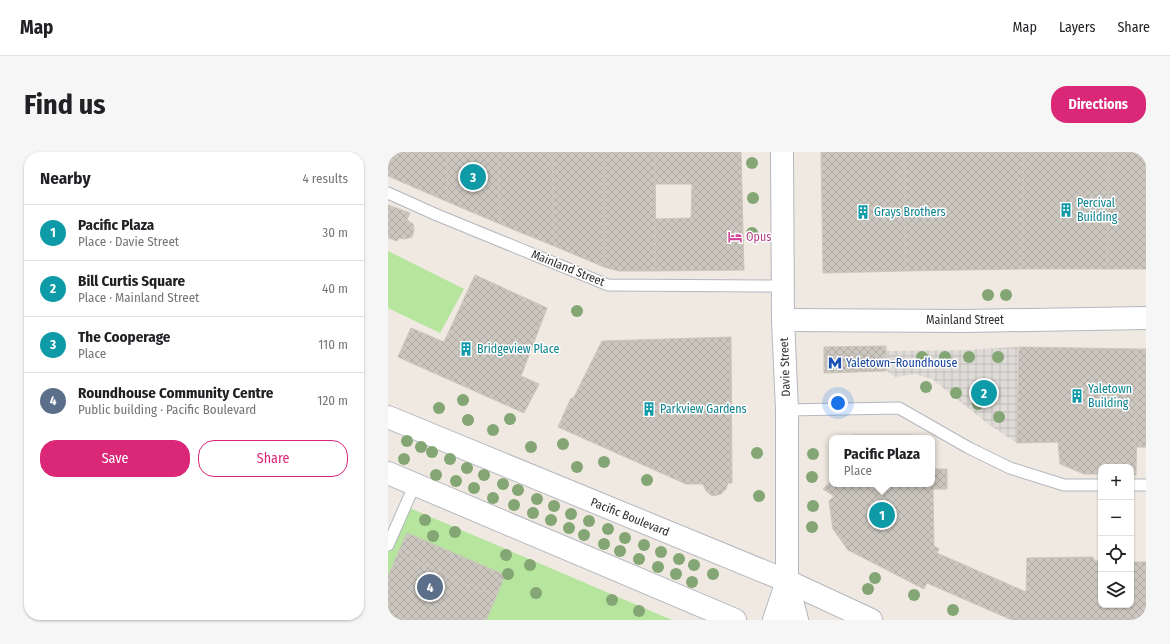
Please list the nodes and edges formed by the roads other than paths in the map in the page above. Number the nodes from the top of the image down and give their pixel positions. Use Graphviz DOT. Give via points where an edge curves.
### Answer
graph roads {
  1 [pos="782,152"];
  2 [pos="388,193"];
  3 [pos="783,286"];
  4 [pos="1146,318"];
  5 [pos="783,320"];
  6 [pos="787,410"];
  7 [pos="388,417"];
  8 [pos="388,473"];
  9 [pos="415,484"];
  10 [pos="1098,486"];
  11 [pos="1134,486"];
  12 [pos="1146,486"];
  13 [pos="388,544"];
  14 [pos="787,581"];
  15 [pos="735,620"];
  16 [pos="774,620"];
  17 [pos="797,620"];
  18 [pos="871,620"];
  1 -- 3 [label="main road, Davie Street"];
  2 -- 3 [label="lane, Mainland Street" via="608,285"];
  3 -- 5 [label="main road, Davie Street"];
  4 -- 5 [label="main road, Mainland Street" via="965,321"];
  5 -- 6 [label="main road, Davie Street"];
  6 -- 10 [label="lane" via="899,408 1010,468 1064,485"];
  6 -- 14 [label="main road, Davie Street"];
  7 -- 14 [label="main road, Pacific Boulevard"];
  8 -- 9 [label="main road"];
  9 -- 13 [label="lane"];
  9 -- 15 [label="main road"];
  11 -- 12 [label="lane"];
  14 -- 16 [label="main road, Davie Street"];
  14 -- 17 [label="main road, Davie Street"];
  14 -- 18 [label="main road, Pacific Boulevard"];
}
